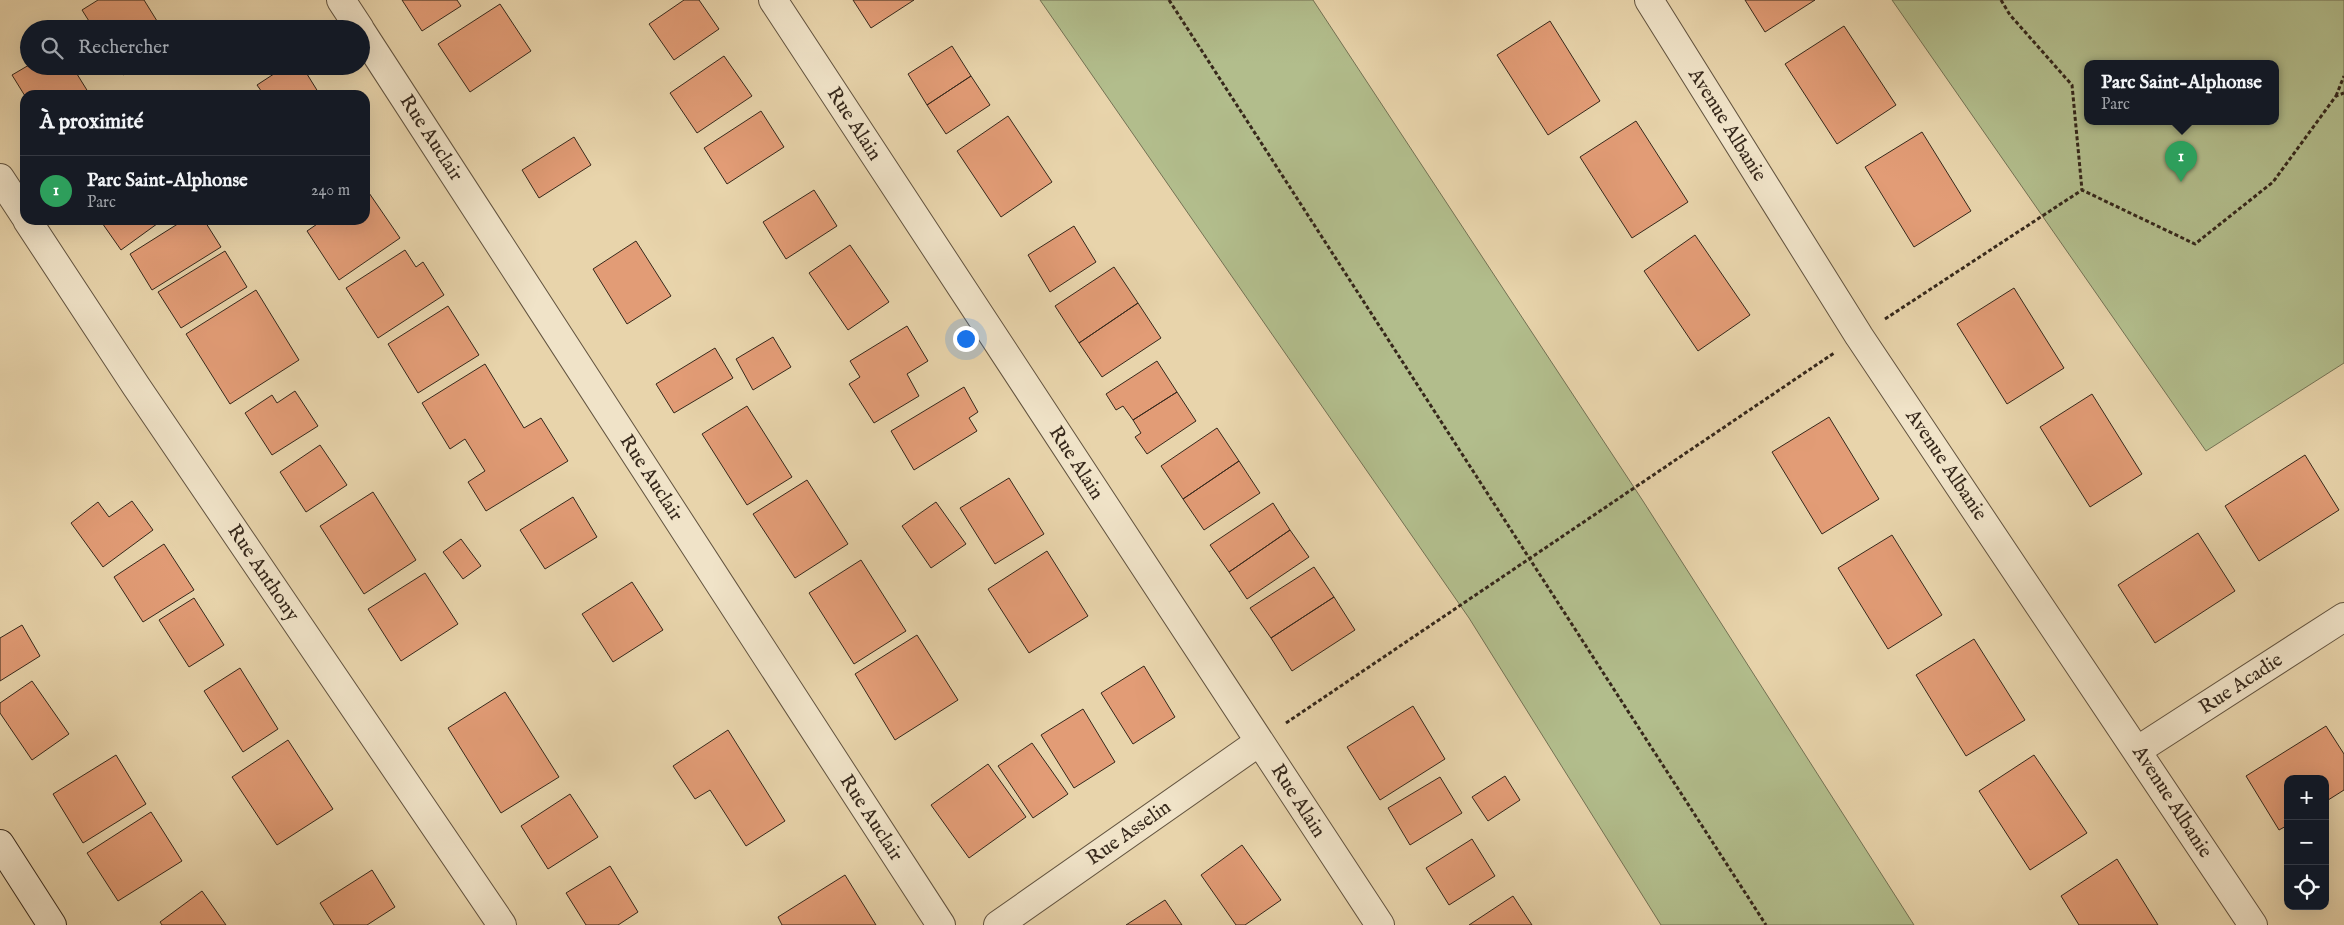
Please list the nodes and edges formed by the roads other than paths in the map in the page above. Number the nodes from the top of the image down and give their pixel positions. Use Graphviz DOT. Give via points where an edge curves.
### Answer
graph roads {
  1 [pos="341,0"];
  2 [pos="773,0"];
  3 [pos="1649,0"];
  4 [pos="354,20"];
  5 [pos="370,45"];
  6 [pos="0,178"];
  7 [pos="20,208"];
  8 [pos="30,225"];
  9 [pos="2344,617"];
  10 [pos="1259,742"];
  11 [pos="2138,750"];
  12 [pos="0,844"];
  13 [pos="52,925"];
  14 [pos="502,925"];
  15 [pos="941,925"];
  16 [pos="998,925"];
  17 [pos="1380,925"];
  18 [pos="2253,925"];
  1 -- 4 [label="street, Rue Auclair"];
  2 -- 10 [label="street, Rue Alain"];
  3 -- 11 [label="street, Avenue Albanie" via="1860,336"];
  5 -- 15 [label="street, Rue Auclair"];
  6 -- 7 [label="street"];
  8 -- 14 [label="street, Rue Anthony"];
  9 -- 11 [label="street, Rue Acadie"];
  10 -- 16 [label="street, Rue Asselin"];
  10 -- 17 [label="street, Rue Alain"];
  11 -- 18 [label="street, Avenue Albanie"];
  12 -- 13 [label="street"];
}
